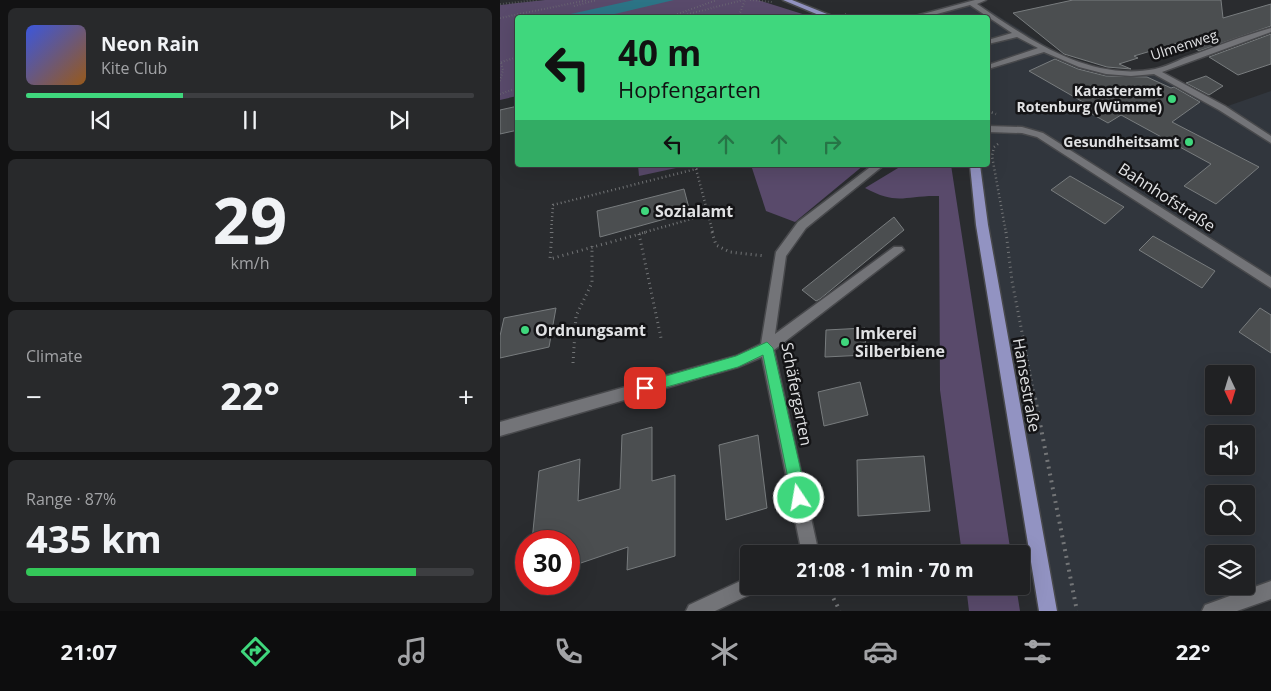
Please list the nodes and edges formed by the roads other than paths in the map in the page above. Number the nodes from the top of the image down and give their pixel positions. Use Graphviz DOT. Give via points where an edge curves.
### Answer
graph roads {
  1 [pos="786,0"];
  2 [pos="983,0"];
  3 [pos="971,3"];
  4 [pos="826,15"];
  5 [pos="923,15"];
  6 [pos="985,15"];
  7 [pos="990,19"];
  8 [pos="1271,30"];
  9 [pos="1018,34"];
  10 [pos="990,41"];
  11 [pos="1044,48"];
  12 [pos="990,66"];
  13 [pos="1155,71"];
  14 [pos="990,129"];
  15 [pos="1271,140"];
  16 [pos="876,167"];
  17 [pos="975,167"];
  18 [pos="898,250"];
  19 [pos="1271,283"];
  20 [pos="767,348"];
  21 [pos="500,429"];
  22 [pos="810,545"];
  23 [pos="740,590"];
  24 [pos="1271,590"];
  25 [pos="695,611"];
  26 [pos="1048,611"];
  27 [pos="1211,611"];
  1 -- 4 [label="main road"];
  2 -- 3 [label="street"];
  3 -- 5 [label="street"];
  3 -- 6 [label="street, Ulmenweg"];
  7 -- 9 [label="street, Ulmenweg"];
  8 -- 13 [label="street, Ulmenweg"];
  9 -- 10 [label="street"];
  9 -- 11 [label="street, Ulmenweg"];
  11 -- 12 [label="street"];
  11 -- 13 [label="street, Ulmenweg" via="1079,66 1132,73"];
  13 -- 15 [label="street"];
  14 -- 19 [label="street, Bahnhofstraße" via="1022,130 1040,135"];
  16 -- 20 [label="street, Schäfergarten" via="802,225 780,255"];
  17 -- 26 [label="main road, Hansestraße" via="982,225"];
  18 -- 20 [label="street"];
  20 -- 21 [label="street" via="738,361"];
  20 -- 22 [label="street, Schäfergarten"];
  23 -- 25 [label="street"];
  24 -- 27 [label="street"];
}
